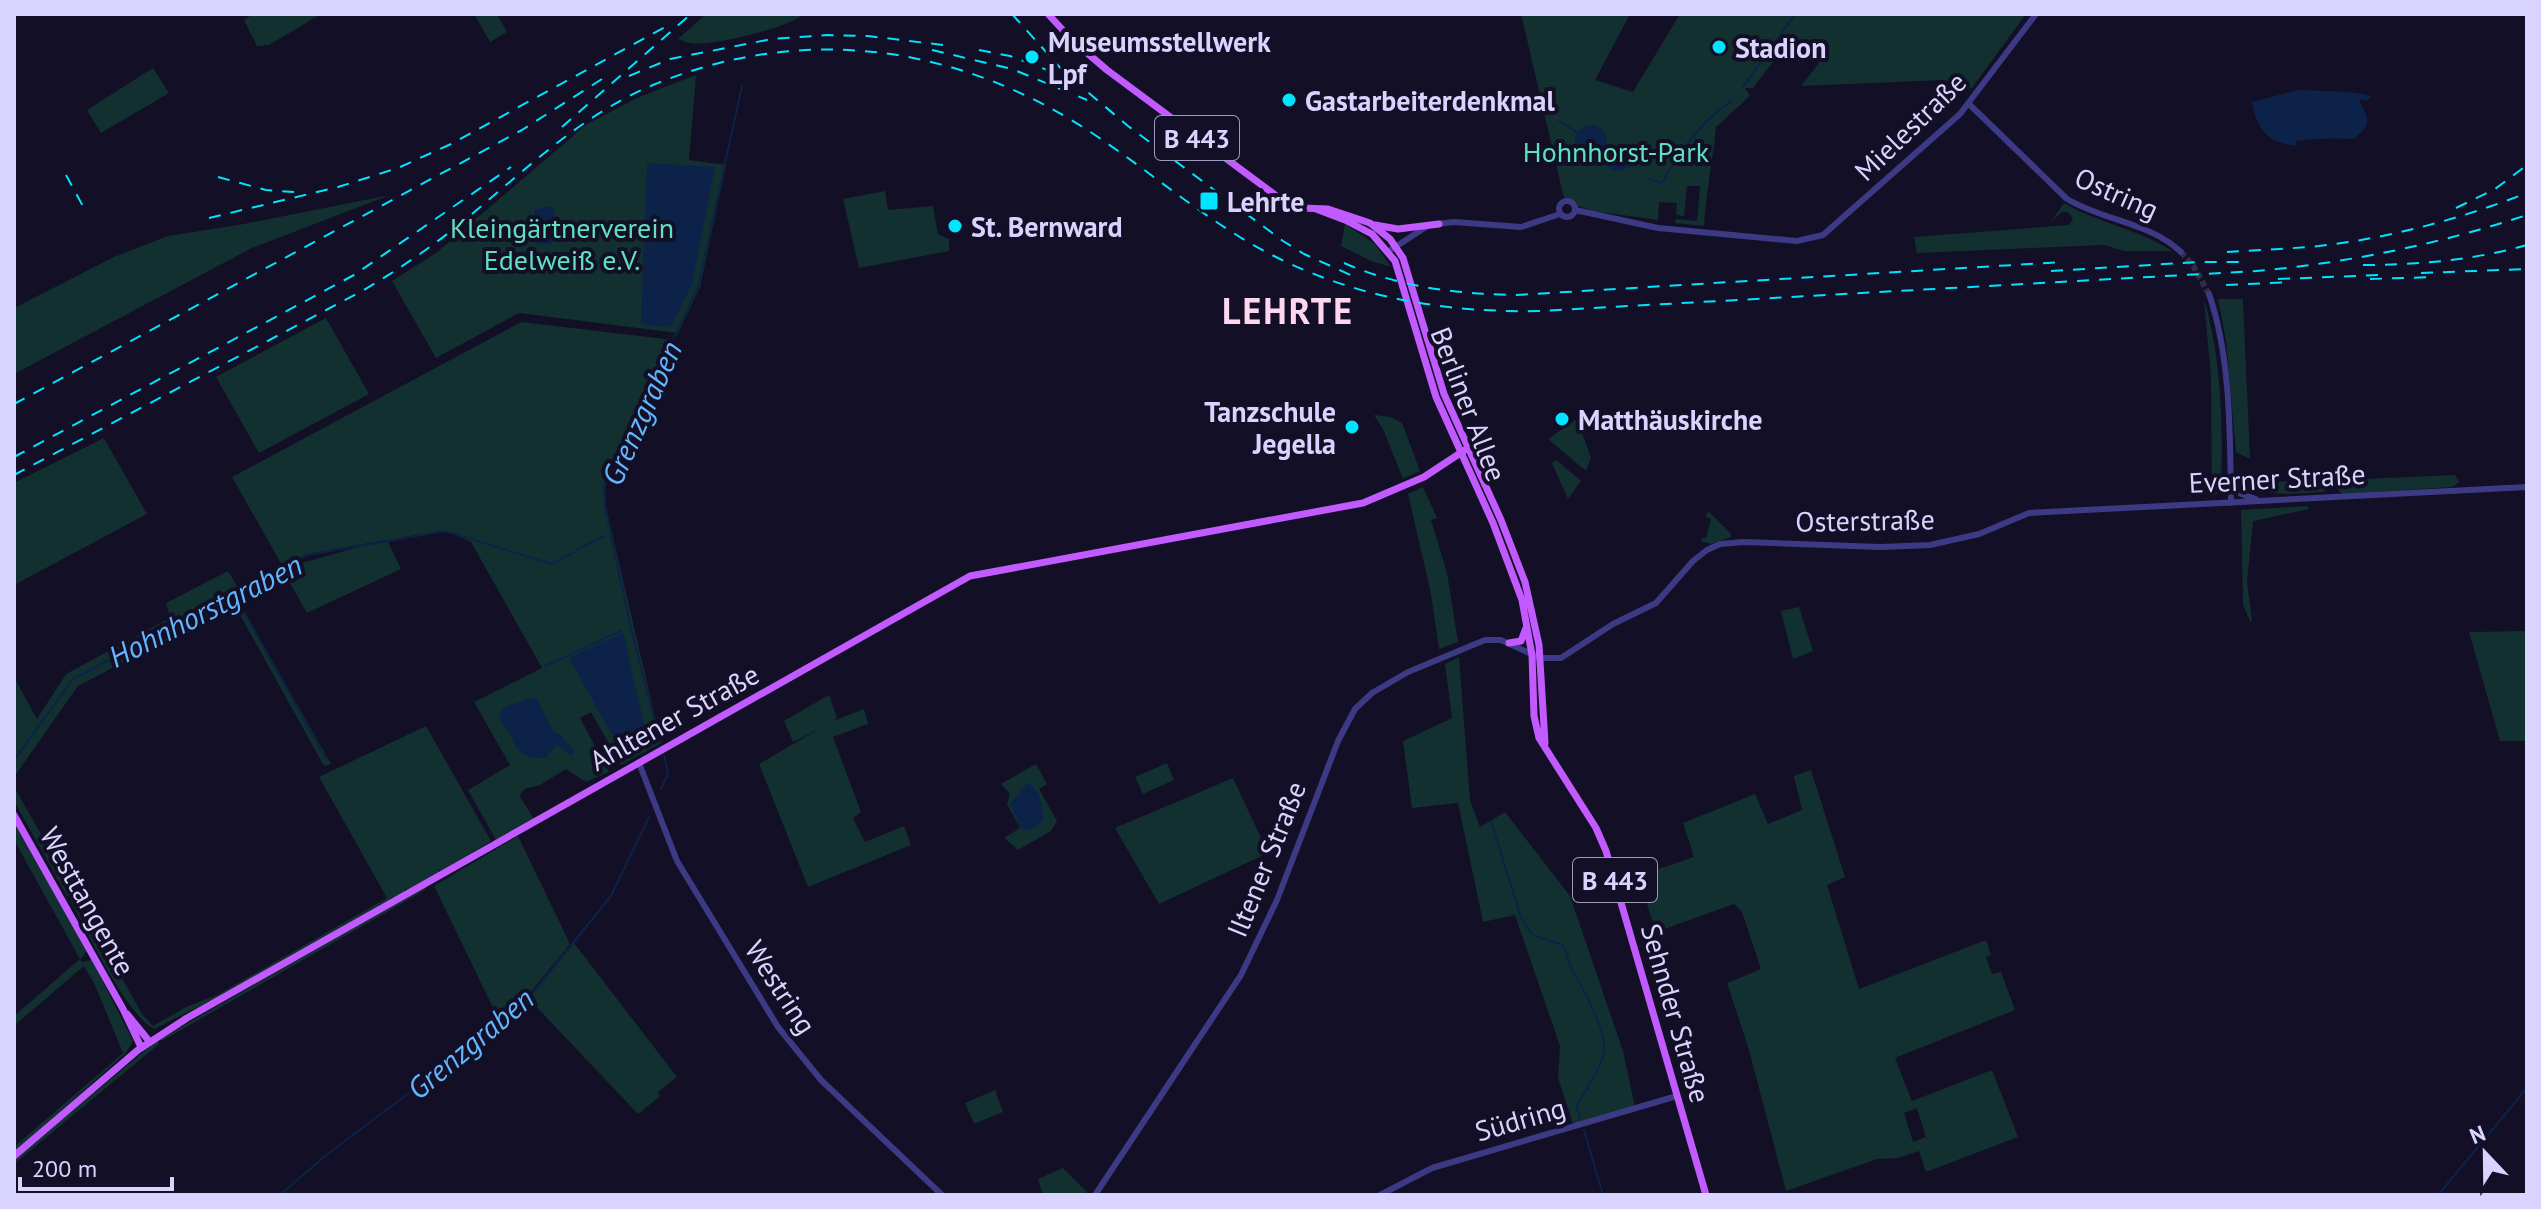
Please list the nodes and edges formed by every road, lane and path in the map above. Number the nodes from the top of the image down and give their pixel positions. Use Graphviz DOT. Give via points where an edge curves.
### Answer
graph roads {
  1 [pos="1048,14"];
  2 [pos="2036,14"];
  3 [pos="1969,104"];
  4 [pos="1316,209"];
  5 [pos="1575,210"];
  6 [pos="1560,214"];
  7 [pos="1370,223"];
  8 [pos="1439,224"];
  9 [pos="1392,248"];
  10 [pos="2181,252"];
  11 [pos="2209,294"];
  12 [pos="1464,451"];
  13 [pos="2231,481"];
  14 [pos="2527,487"];
  15 [pos="2264,501"];
  16 [pos="2231,503"];
  17 [pos="2029,513"];
  18 [pos="1526,618"];
  19 [pos="1509,643"];
  20 [pos="1536,657"];
  21 [pos="639,763"];
  22 [pos="14,815"];
  23 [pos="123,1009"];
  24 [pos="149,1041"];
  25 [pos="141,1047"];
  26 [pos="1677,1096"];
  27 [pos="14,1156"];
  28 [pos="942,1195"];
  29 [pos="1095,1195"];
  30 [pos="1380,1195"];
  31 [pos="1706,1195"];
  1 -- 4 [label="main road, B 443" via="1107,70 1247,175 1292,206"];
  2 -- 3 [label="street, Mielestraße"];
  3 -- 5 [label="street, Mielestraße" via="1823,235 1797,241 1658,228"];
  3 -- 10 [label="street, Ostring" via="2063,196 2150,231"];
  4 -- 7 [label="main road, B 443"];
  4 -- 9 [label="main road, Berliner Allee / B 443" via="1366,230"];
  5 -- 6 [label="street" via="1569,217"];
  5 -- 6 [label="street" via="1565,201"];
  6 -- 8 [label="street" via="1521,227"];
  7 -- 8 [label="main road" via="1398,229"];
  7 -- 9 [label="main road, B 443"];
  8 -- 9 [label="street"];
  9 -- 12 [label="main road, Berliner Allee / B 443" via="1409,275"];
  11 -- 13 [label="street" via="2226,393"];
  12 -- 18 [label="main road, Berliner Allee / B 443"];
  12 -- 20 [label="main road, Berliner Allee / B 443" via="1501,520 1525,582 1536,628"];
  12 -- 21 [label="main road, Ahltener Straße" via="1424,477 1363,503 970,576"];
  13 -- 15 [label="street" via="2243,495"];
  13 -- 16 [label="street"];
  14 -- 15 [label="street, Everner Straße"];
  15 -- 16 [label="street, Everner Straße"];
  16 -- 17 [label="street, Everner Straße"];
  17 -- 20 [label="street, Osterstraße" via="1979,534 1930,545 1720,544 1701,554 1656,603 1613,624 1573,653 1556,659"];
  18 -- 19 [label="main road" via="1524,638"];
  18 -- 20 [label="main road, Berliner Allee / B 443"];
  19 -- 20 [label="street"];
  19 -- 29 [label="street, Iltener Straße" via="1485,640 1450,652 1394,679 1355,709 1241,975"];
  20 -- 26 [label="main road, Sehnder Straße / B 443" via="1542,731 1553,763 1602,839"];
  21 -- 24 [label="main road, Ahltener Straße"];
  21 -- 28 [label="street, Westring" via="677,861 778,1027 827,1087"];
  22 -- 23 [label="main road, Westtangente"];
  23 -- 24 [label="main road, Westtangente"];
  23 -- 25 [label="main road, Westtangente"];
  24 -- 25 [label="main road, Ahltener Straße"];
  25 -- 27 [label="main road, Ahltener Straße"];
  26 -- 30 [label="street, Südring" via="1432,1168"];
  26 -- 31 [label="main road, Sehnder Straße / B 443"];
}
